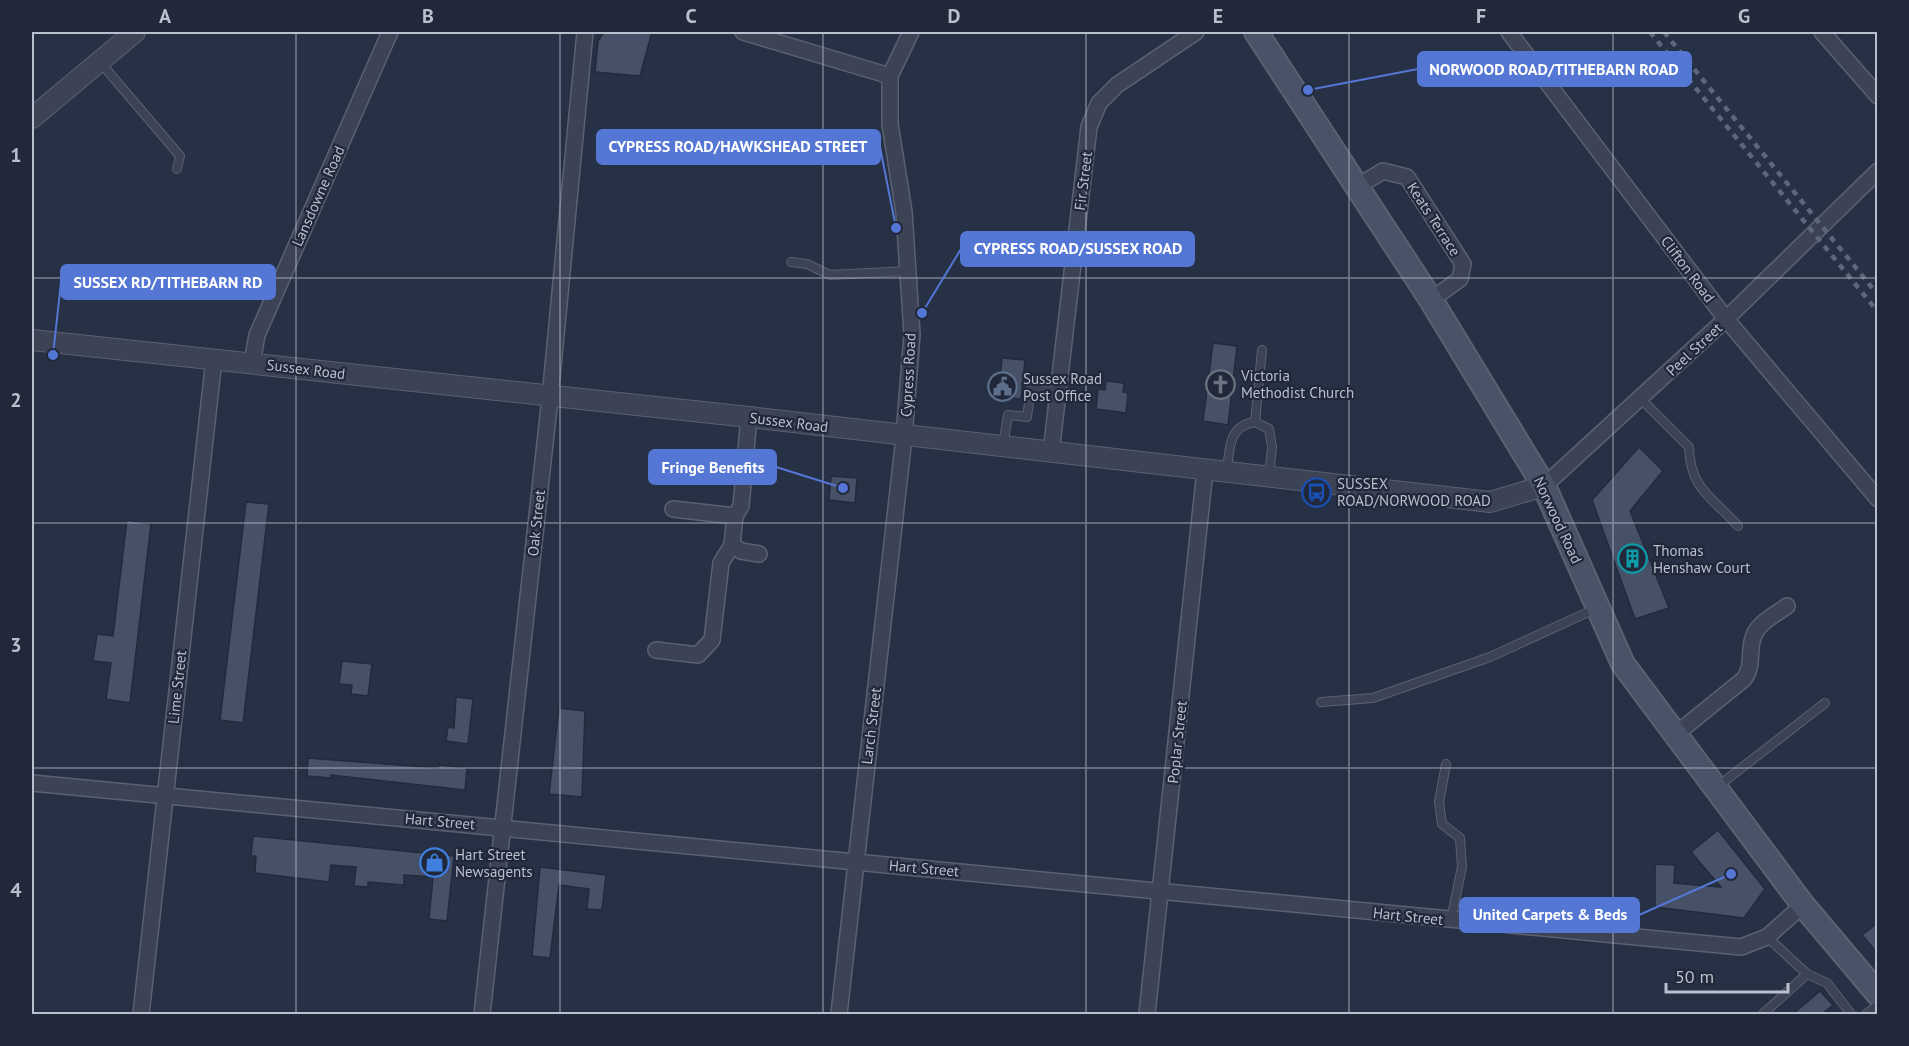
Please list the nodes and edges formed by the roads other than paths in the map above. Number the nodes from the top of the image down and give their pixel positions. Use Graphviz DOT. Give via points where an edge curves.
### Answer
graph roads {
  1 [pos="135,32"];
  2 [pos="390,32"];
  3 [pos="585,32"];
  4 [pos="743,32"];
  5 [pos="911,32"];
  6 [pos="1197,32"];
  7 [pos="1256,32"];
  8 [pos="1509,32"];
  9 [pos="1822,32"];
  10 [pos="99,61"];
  11 [pos="890,76"];
  12 [pos="1878,96"];
  13 [pos="32,118"];
  14 [pos="177,169"];
  15 [pos="1878,171"];
  16 [pos="1358,186"];
  17 [pos="791,261"];
  18 [pos="908,271"];
  19 [pos="1431,300"];
  20 [pos="1726,319"];
  21 [pos="32,340"];
  22 [pos="1262,350"];
  23 [pos="214,359"];
  24 [pos="252,363"];
  25 [pos="1058,392"];
  26 [pos="550,398"];
  27 [pos="1641,399"];
  28 [pos="749,417"];
  29 [pos="1255,422"];
  30 [pos="904,437"];
  31 [pos="1003,448"];
  32 [pos="1051,453"];
  33 [pos="1205,470"];
  34 [pos="1227,472"];
  35 [pos="1269,477"];
  36 [pos="1544,486"];
  37 [pos="1878,499"];
  38 [pos="673,509"];
  39 [pos="735,516"];
  40 [pos="1738,526"];
  41 [pos="732,545"];
  42 [pos="759,554"];
  43 [pos="1787,606"];
  44 [pos="1598,608"];
  45 [pos="656,650"];
  46 [pos="1321,702"];
  47 [pos="1825,703"];
  48 [pos="1676,734"];
  49 [pos="1446,764"];
  50 [pos="32,783"];
  51 [pos="1716,788"];
  52 [pos="166,796"];
  53 [pos="502,826"];
  54 [pos="855,861"];
  55 [pos="1161,890"];
  56 [pos="1803,905"];
  57 [pos="1451,920"];
  58 [pos="1767,937"];
  59 [pos="1807,974"];
  60 [pos="1878,994"];
  61 [pos="1878,1005"];
  62 [pos="141,1014"];
  63 [pos="483,1014"];
  64 [pos="838,1014"];
  65 [pos="1147,1014"];
  66 [pos="1763,1014"];
  67 [pos="1851,1014"];
  68 [pos="1866,1014"];
  1 -- 10 [label="street"];
  2 -- 24 [label="street, Lansdowne Road" via="256,335"];
  3 -- 26 [label="street, Oak Street"];
  4 -- 11 [label="street"];
  5 -- 11 [label="street, Cypress Road"];
  6 -- 25 [label="street, Fir Street" via="1117,85 1099,104 1089,127"];
  7 -- 16 [label="main road, Norwood Road"];
  8 -- 20 [label="street, Clifton Road"];
  9 -- 12 [label="street"];
  10 -- 13 [label="street"];
  10 -- 14 [label="lane" via="180,156"];
  11 -- 18 [label="street, Cypress Road" via="891,124"];
  15 -- 20 [label="street, Peel Street"];
  16 -- 19 [label="main road, Norwood Road"];
  16 -- 19 [label="street, Keats Terrace" via="1383,171 1407,177 1463,264 1460,279"];
  17 -- 18 [label="lane" via="830,275"];
  18 -- 30 [label="street, Cypress Road" via="912,334"];
  19 -- 36 [label="main road, Norwood Road"];
  20 -- 27 [label="street, Peel Street"];
  20 -- 37 [label="street, Clifton Road"];
  21 -- 23 [label="street, Sussex Road"];
  22 -- 29 [label="lane"];
  23 -- 24 [label="street, Sussex Road"];
  23 -- 52 [label="street, Lime Street"];
  24 -- 26 [label="street, Sussex Road"];
  25 -- 31 [label="lane" via="1031,389 1027,417 1008,415"];
  25 -- 32 [label="street, Fir Street"];
  26 -- 28 [label="street, Sussex Road"];
  26 -- 53 [label="street, Oak Street"];
  27 -- 36 [label="street, Peel Street"];
  27 -- 40 [label="lane" via="1689,447 1690,469 1701,489"];
  28 -- 30 [label="street, Sussex Road"];
  28 -- 39 [label="street" via="741,506"];
  29 -- 34 [label="lane" via="1237,428 1232,435"];
  29 -- 35 [label="lane" via="1269,429 1272,437"];
  30 -- 31 [label="street, Sussex Road"];
  30 -- 54 [label="street, Larch Street"];
  31 -- 32 [label="street, Sussex Road"];
  32 -- 33 [label="street, Sussex Road"];
  33 -- 34 [label="street, Sussex Road"];
  33 -- 55 [label="street, Poplar Street"];
  34 -- 35 [label="street, Sussex Road"];
  35 -- 36 [label="street, Sussex Road" via="1490,502"];
  36 -- 44 [label="main road, Norwood Road"];
  38 -- 39 [label="street"];
  39 -- 41 [label="street"];
  41 -- 42 [label="street"];
  41 -- 45 [label="street" via="721,563 712,640 698,655"];
  43 -- 48 [label="street" via="1755,632 1751,667 1744,679"];
  44 -- 46 [label="lane" via="1490,657 1373,699"];
  44 -- 48 [label="main road, Norwood Road" via="1623,664"];
  47 -- 51 [label="lane"];
  48 -- 51 [label="main road, Norwood Road"];
  49 -- 57 [label="lane" via="1439,802 1442,824 1460,838 1462,867"];
  50 -- 52 [label="street, Hart Street"];
  51 -- 56 [label="main road, Norwood Road"];
  52 -- 53 [label="street, Hart Street"];
  52 -- 62 [label="street, Lime Street"];
  53 -- 54 [label="street, Hart Street"];
  53 -- 63 [label="street, Oak Street"];
  54 -- 55 [label="street, Hart Street"];
  54 -- 64 [label="street, Larch Street"];
  55 -- 57 [label="street, Hart Street"];
  55 -- 65 [label="street, Poplar Street"];
  56 -- 58 [label="street, Hart Street"];
  56 -- 60 [label="main road, Norwood Road"];
  57 -- 58 [label="street, Hart Street" via="1740,947"];
  58 -- 59 [label="lane"];
  59 -- 66 [label="lane"];
  59 -- 67 [label="lane" via="1827,983"];
  61 -- 68 [label="lane"];
}
